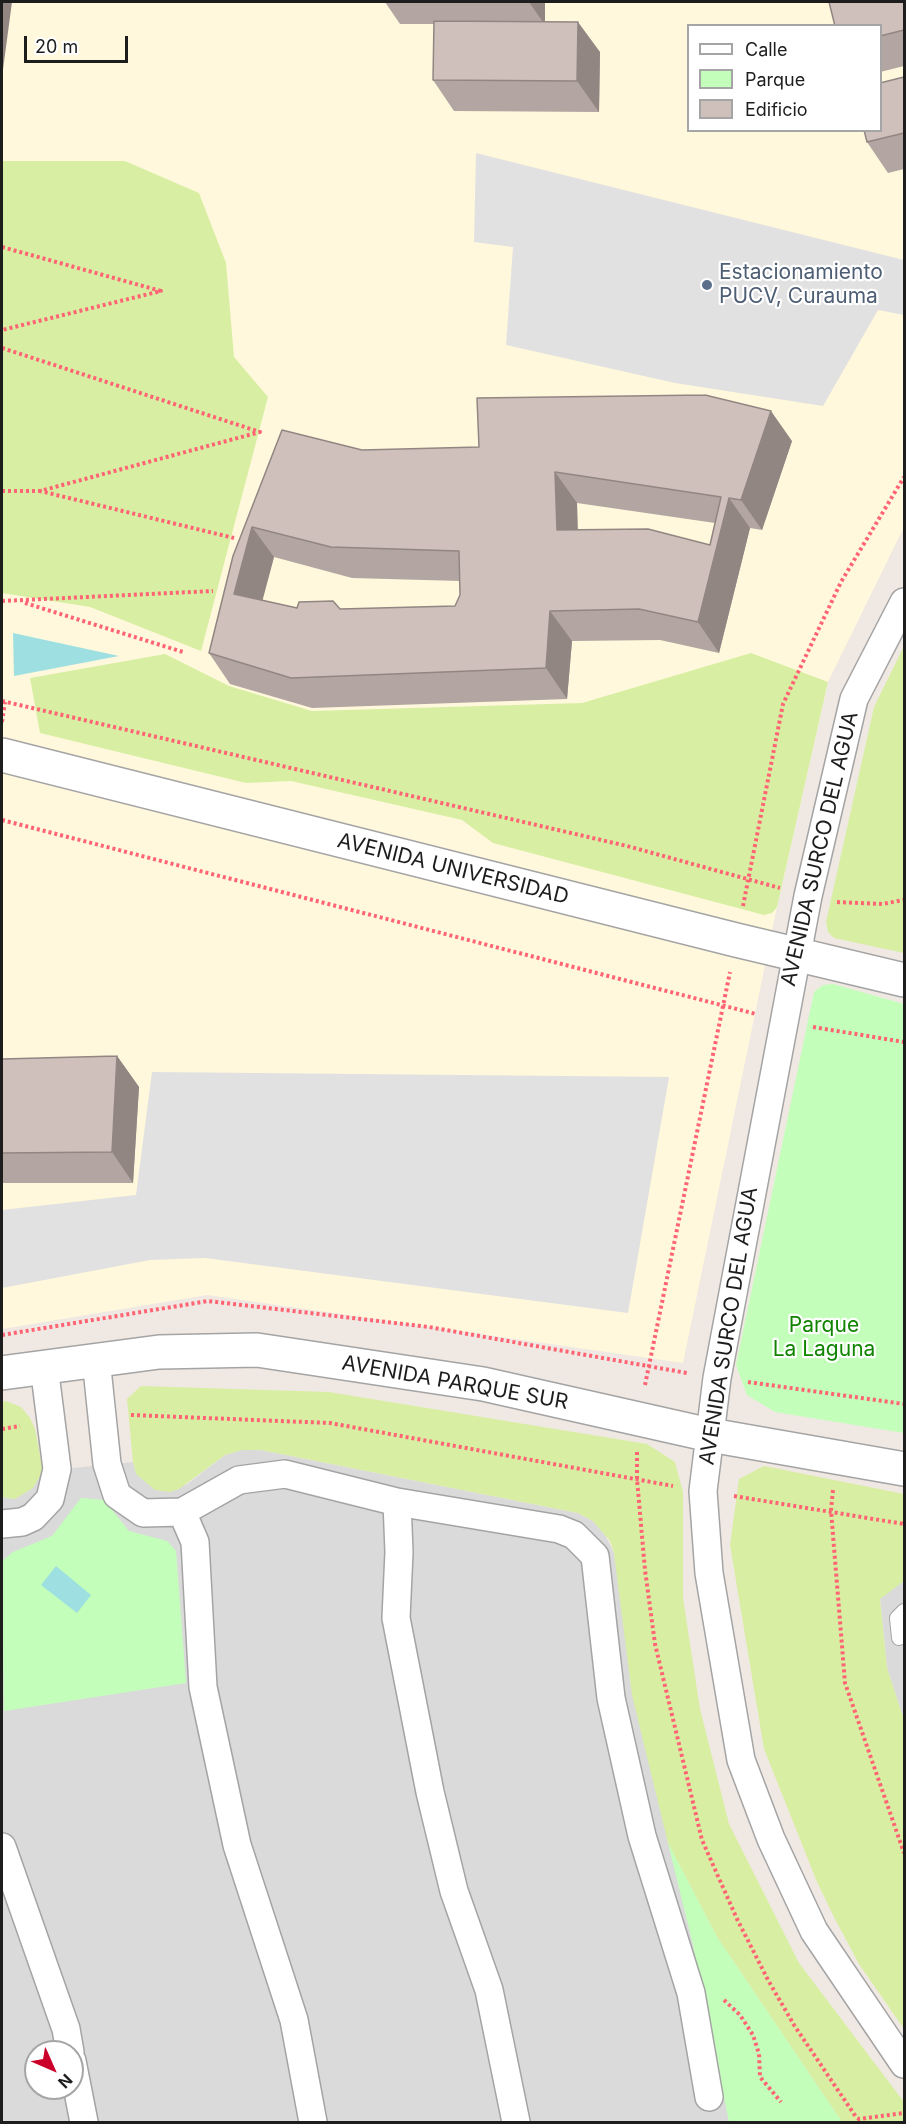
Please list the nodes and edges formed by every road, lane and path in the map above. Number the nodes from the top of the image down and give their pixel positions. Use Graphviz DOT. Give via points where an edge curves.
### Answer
graph roads {
  1 [pos="2,248"];
  2 [pos="2,330"];
  3 [pos="2,348"];
  4 [pos="904,477"];
  5 [pos="2,491"];
  6 [pos="40,491"];
  7 [pos="234,538"];
  8 [pos="213,591"];
  9 [pos="2,601"];
  10 [pos="21,601"];
  11 [pos="902,609"];
  12 [pos="183,652"];
  13 [pos="3,702"];
  14 [pos="2,729"];
  15 [pos="2,755"];
  16 [pos="2,820"];
  17 [pos="749,880"];
  18 [pos="808,896"];
  19 [pos="904,900"];
  20 [pos="736,940"];
  21 [pos="796,955"];
  22 [pos="904,980"];
  23 [pos="724,1006"];
  24 [pos="782,1022"];
  25 [pos="904,1042"];
  26 [pos="96,1359"];
  27 [pos="44,1366"];
  28 [pos="2,1373"];
  29 [pos="717,1378"];
  30 [pos="904,1404"];
  31 [pos="101,1414"];
  32 [pos="638,1418"];
  33 [pos="52,1420"];
  34 [pos="2,1429"];
  35 [pos="710,1435"];
  36 [pos="837,1456"];
  37 [pos="904,1469"];
  38 [pos="637,1479"];
  39 [pos="703,1491"];
  40 [pos="397,1502"];
  41 [pos="831,1510"];
  42 [pos="182,1512"];
  43 [pos="2,1524"];
  44 [pos="904,1524"];
  45 [pos="904,1611"];
  46 [pos="899,1638"];
  47 [pos="2,1847"];
  48 [pos="904,1853"];
  49 [pos="691,1993"];
  50 [pos="68,2040"];
  51 [pos="904,2064"];
  52 [pos="709,2097"];
  53 [pos="80,2100"];
  54 [pos="781,2102"];
  55 [pos="904,2113"];
  56 [pos="84,2122"];
  57 [pos="313,2122"];
  58 [pos="516,2122"];
  1 -- 2 [label="path" via="161,291"];
  3 -- 6 [label="path" via="260,432"];
  4 -- 17 [label="path" via="841,582 783,704"];
  5 -- 6 [label="path"];
  6 -- 7 [label="path"];
  8 -- 10 [label="path"];
  9 -- 10 [label="path"];
  10 -- 12 [label="path"];
  11 -- 18 [label="street, AVENIDA SURCO DEL AGUA" via="854,699"];
  13 -- 14 [label="path"];
  13 -- 17 [label="path" via="627,846"];
  15 -- 20 [label="street, AVENIDA UNIVERSIDAD"];
  16 -- 23 [label="path"];
  17 -- 18 [label="path"];
  17 -- 20 [label="path"];
  18 -- 19 [label="path" via="882,904"];
  18 -- 21 [label="street, AVENIDA SURCO DEL AGUA"];
  20 -- 21 [label="street, AVENIDA UNIVERSIDAD"];
  20 -- 23 [label="path"];
  21 -- 22 [label="street, AVENIDA UNIVERSIDAD"];
  21 -- 24 [label="street, AVENIDA SURCO DEL AGUA"];
  23 -- 24 [label="path"];
  23 -- 32 [label="path"];
  24 -- 25 [label="path"];
  24 -- 29 [label="street, AVENIDA SURCO DEL AGUA"];
  26 -- 27 [label="street, AVENIDA PARQUE SUR"];
  26 -- 31 [label="street"];
  26 -- 32 [label="street, AVENIDA PARQUE SUR" via="159,1352 257,1350 483,1384"];
  27 -- 28 [label="street, AVENIDA PARQUE SUR"];
  27 -- 33 [label="street"];
  29 -- 30 [label="path"];
  29 -- 35 [label="street, AVENIDA SURCO DEL AGUA"];
  31 -- 38 [label="path" via="330,1423"];
  31 -- 42 [label="street" via="107,1464 117,1495 143,1513"];
  32 -- 35 [label="street, AVENIDA PARQUE SUR"];
  32 -- 38 [label="path"];
  33 -- 34 [label="path"];
  33 -- 43 [label="street" via="57,1469 50,1499 33,1517"];
  35 -- 36 [label="street, AVENIDA PARQUE SUR"];
  35 -- 39 [label="street, AVENIDA SURCO DEL AGUA"];
  36 -- 37 [label="street, AVENIDA PARQUE SUR"];
  36 -- 41 [label="path"];
  38 -- 39 [label="path"];
  38 -- 55 [label="path" via="655,1644 702,1840 768,1980 799,2034 856,2117"];
  39 -- 41 [label="path"];
  39 -- 51 [label="street, AVENIDA SURCO DEL AGUA" via="709,1573 741,1760 771,1839 814,1931"];
  40 -- 42 [label="street" via="285,1474 239,1480"];
  40 -- 49 [label="street" via="559,1529 574,1536 595,1556 611,1698 642,1836"];
  40 -- 58 [label="street" via="396,1618 430,1792 454,1891 489,1990"];
  41 -- 44 [label="path"];
  41 -- 48 [label="path" via="844,1683"];
  42 -- 57 [label="street" via="195,1542 203,1687 215,1744 237,1845 294,2020"];
  45 -- 46 [label="lane" via="897,1617"];
  47 -- 50 [label="street"];
  49 -- 52 [label="street"];
  49 -- 54 [label="path" via="706,1989 717,1994 747,2024 758,2045 760,2077"];
  53 -- 56 [label="street"];
}
